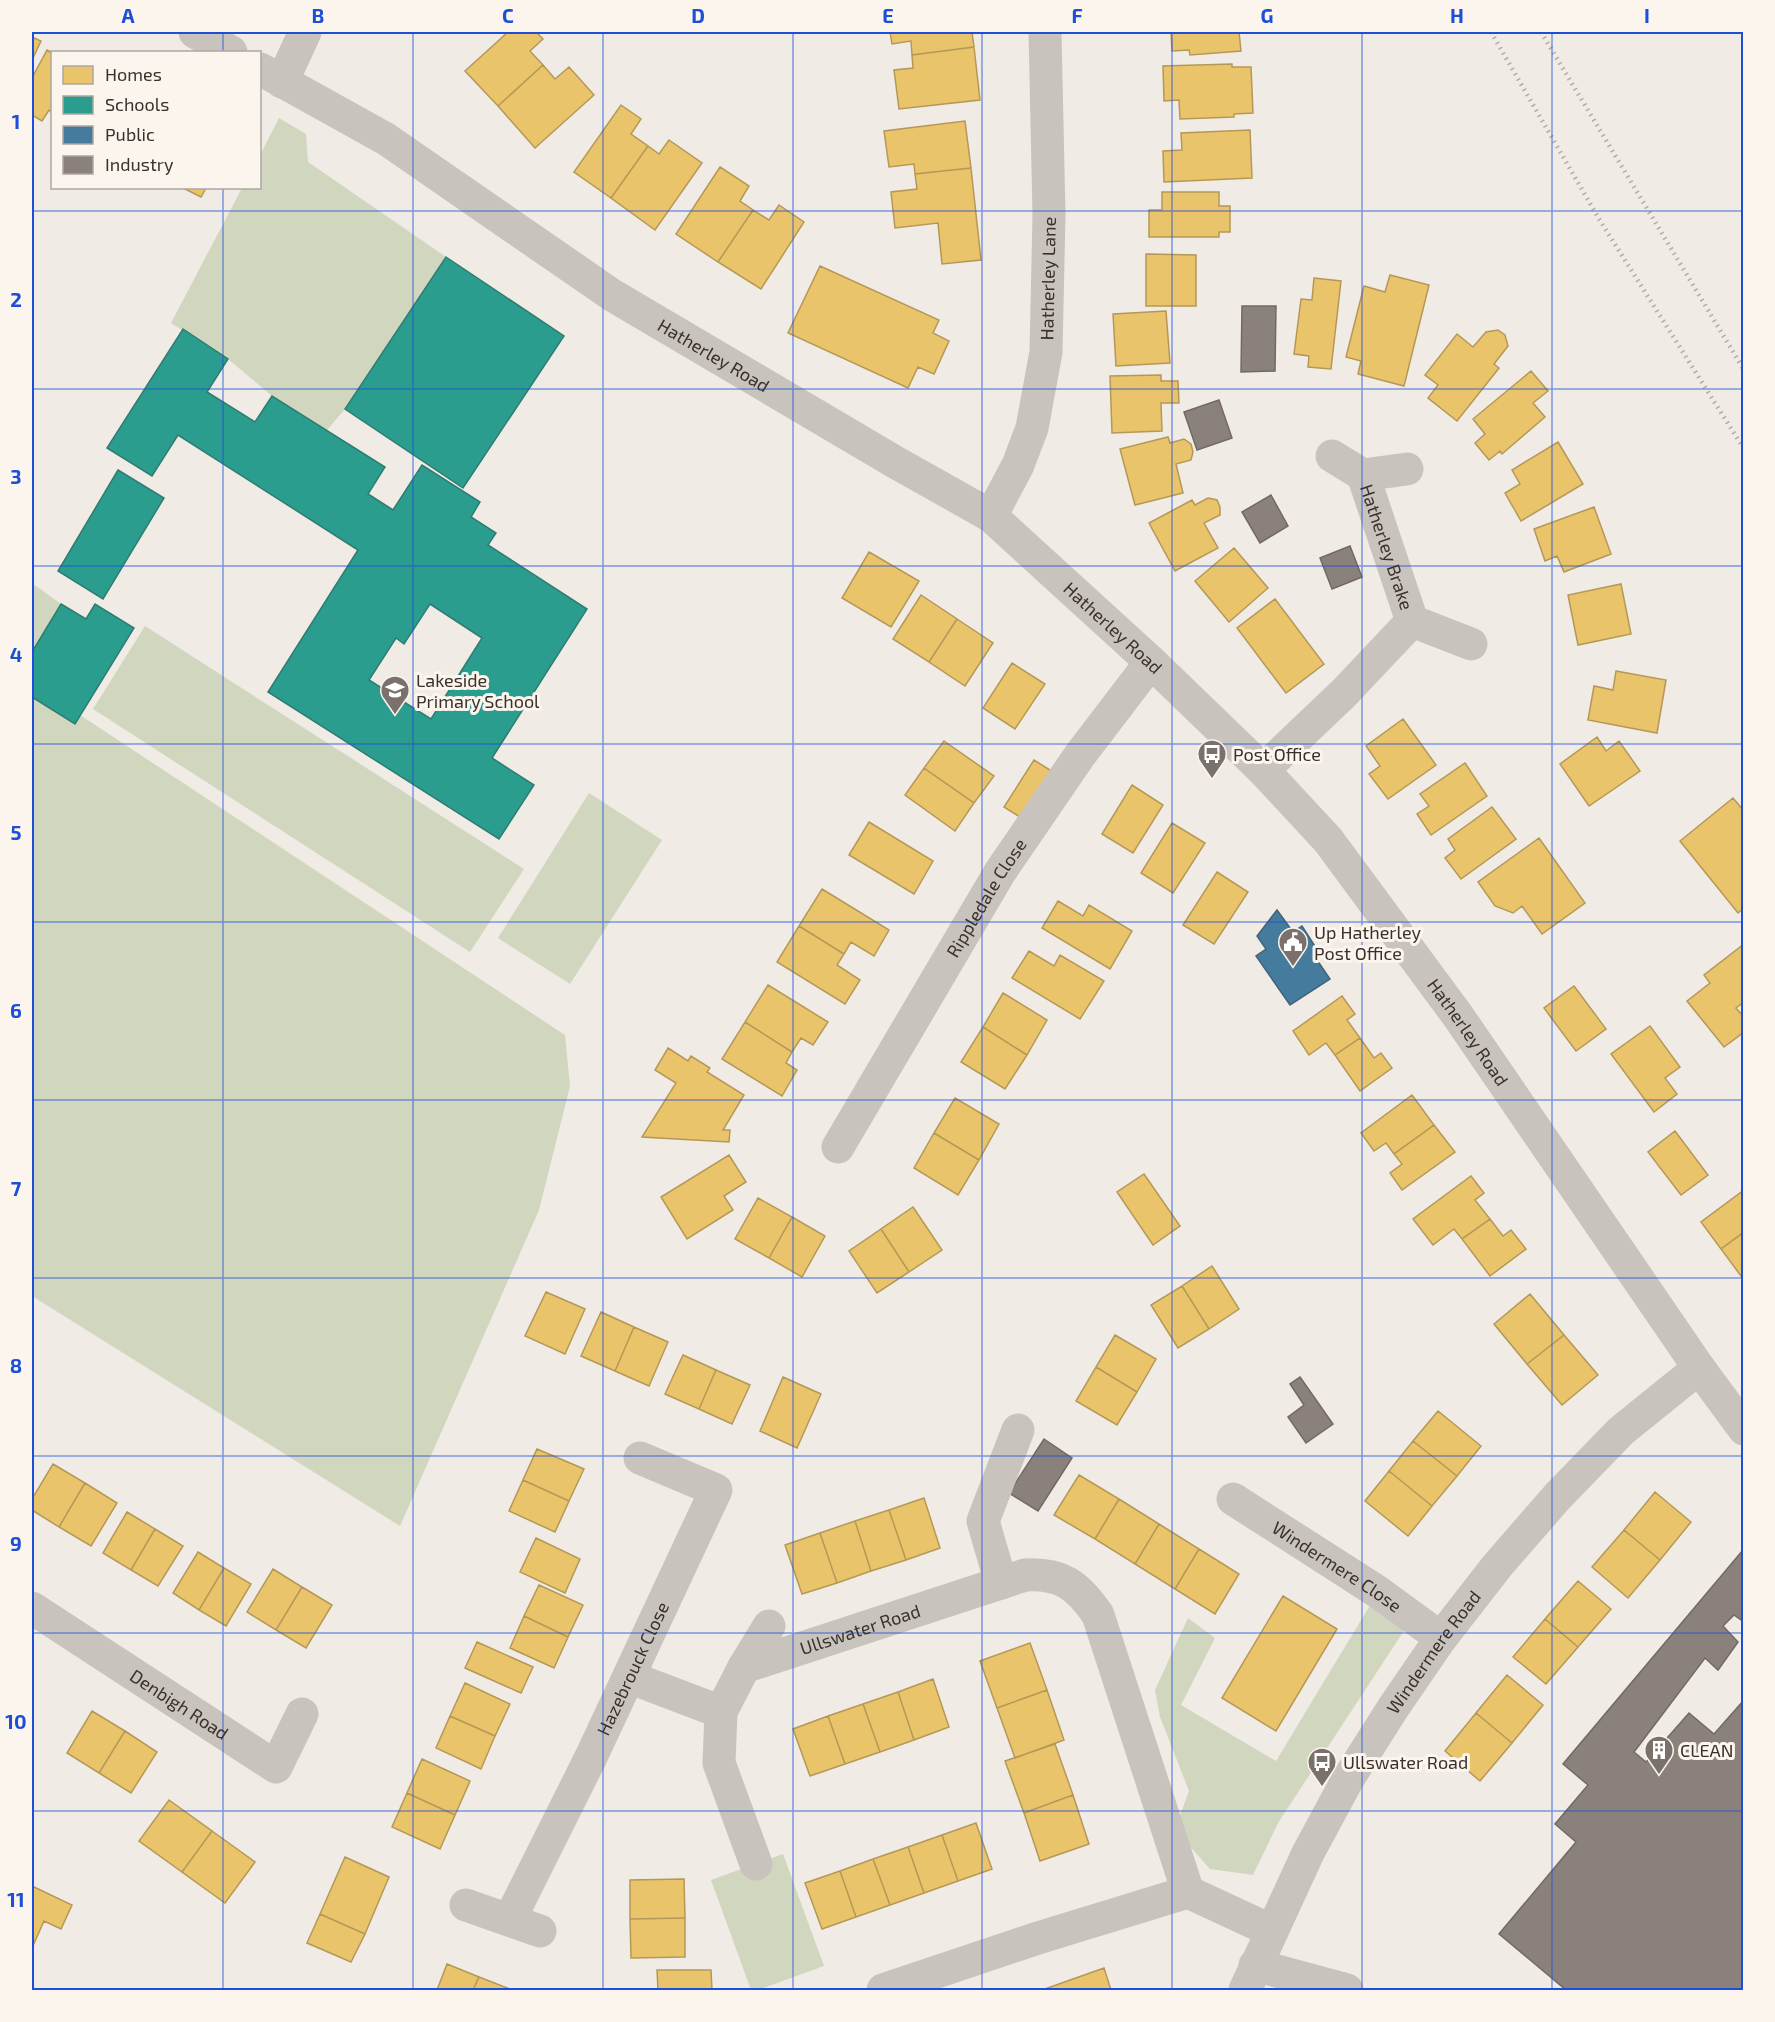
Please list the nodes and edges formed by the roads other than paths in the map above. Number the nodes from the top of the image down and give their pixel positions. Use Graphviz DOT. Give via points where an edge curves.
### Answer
graph roads {
  1 [pos="195,32"];
  2 [pos="305,32"];
  3 [pos="1045,32"];
  4 [pos="229,51"];
  5 [pos="271,75"];
  6 [pos="1332,456"];
  7 [pos="1407,469"];
  8 [pos="1364,475"];
  9 [pos="991,516"];
  10 [pos="1412,621"];
  11 [pos="1471,644"];
  12 [pos="1151,662"];
  13 [pos="1263,770"];
  14 [pos="838,1147"];
  15 [pos="1699,1368"];
  16 [pos="1743,1429"];
  17 [pos="1018,1431"];
  18 [pos="640,1458"];
  19 [pos="1233,1499"];
  20 [pos="1001,1583"];
  21 [pos="32,1608"];
  22 [pos="769,1626"];
  23 [pos="1441,1638"];
  24 [pos="744,1667"];
  25 [pos="629,1677"];
  26 [pos="721,1712"];
  27 [pos="302,1714"];
  28 [pos="756,1864"];
  29 [pos="1188,1892"];
  30 [pos="466,1905"];
  31 [pos="510,1919"];
  32 [pos="540,1931"];
  33 [pos="1272,1931"];
  34 [pos="1250,1978"];
  35 [pos="883,1990"];
  36 [pos="1347,1990"];
  1 -- 4 [label="street"];
  2 -- 5 [label="street"];
  3 -- 9 [label="street, Hatherley Lane" via="1049,215 1046,352 1032,428"];
  5 -- 9 [label="street, Hatherley Road" via="386,139 612,295"];
  6 -- 8 [label="street, Hatherley Brake"];
  7 -- 8 [label="street, Hatherley Brake"];
  8 -- 10 [label="street, Hatherley Brake"];
  9 -- 12 [label="street, Hatherley Road"];
  10 -- 11 [label="street, Hatherley Brake"];
  10 -- 13 [label="street, Hatherley Brake"];
  12 -- 13 [label="street, Hatherley Road"];
  12 -- 14 [label="street, Rippledale Close" via="1080,755 1000,872"];
  13 -- 15 [label="street, Hatherley Road" via="1328,840 1451,1007"];
  15 -- 16 [label="street, Hatherley Road"];
  15 -- 23 [label="street, Windermere Road" via="1621,1431 1557,1497"];
  17 -- 20 [label="street" via="983,1521"];
  18 -- 25 [label="street, Hazebrouck Close" via="716,1490"];
  19 -- 23 [label="street, Windermere Close" via="1378,1592"];
  20 -- 24 [label="street, Ullswater Road"];
  20 -- 29 [label="street, Ullswater Road" via="1025,1575 1057,1577 1072,1584 1098,1615"];
  21 -- 27 [label="street, Denbigh Road" via="276,1767"];
  22 -- 24 [label="street"];
  23 -- 33 [label="street, Windermere Road" via="1348,1779"];
  24 -- 26 [label="street"];
  25 -- 26 [label="street"];
  25 -- 31 [label="street, Hazebrouck Close"];
  26 -- 28 [label="street" via="719,1763"];
  29 -- 33 [label="street"];
  29 -- 35 [label="street"];
  30 -- 31 [label="street"];
  31 -- 32 [label="street"];
  33 -- 34 [label="street, Windermere Road"];
  34 -- 36 [label="street"];
}
